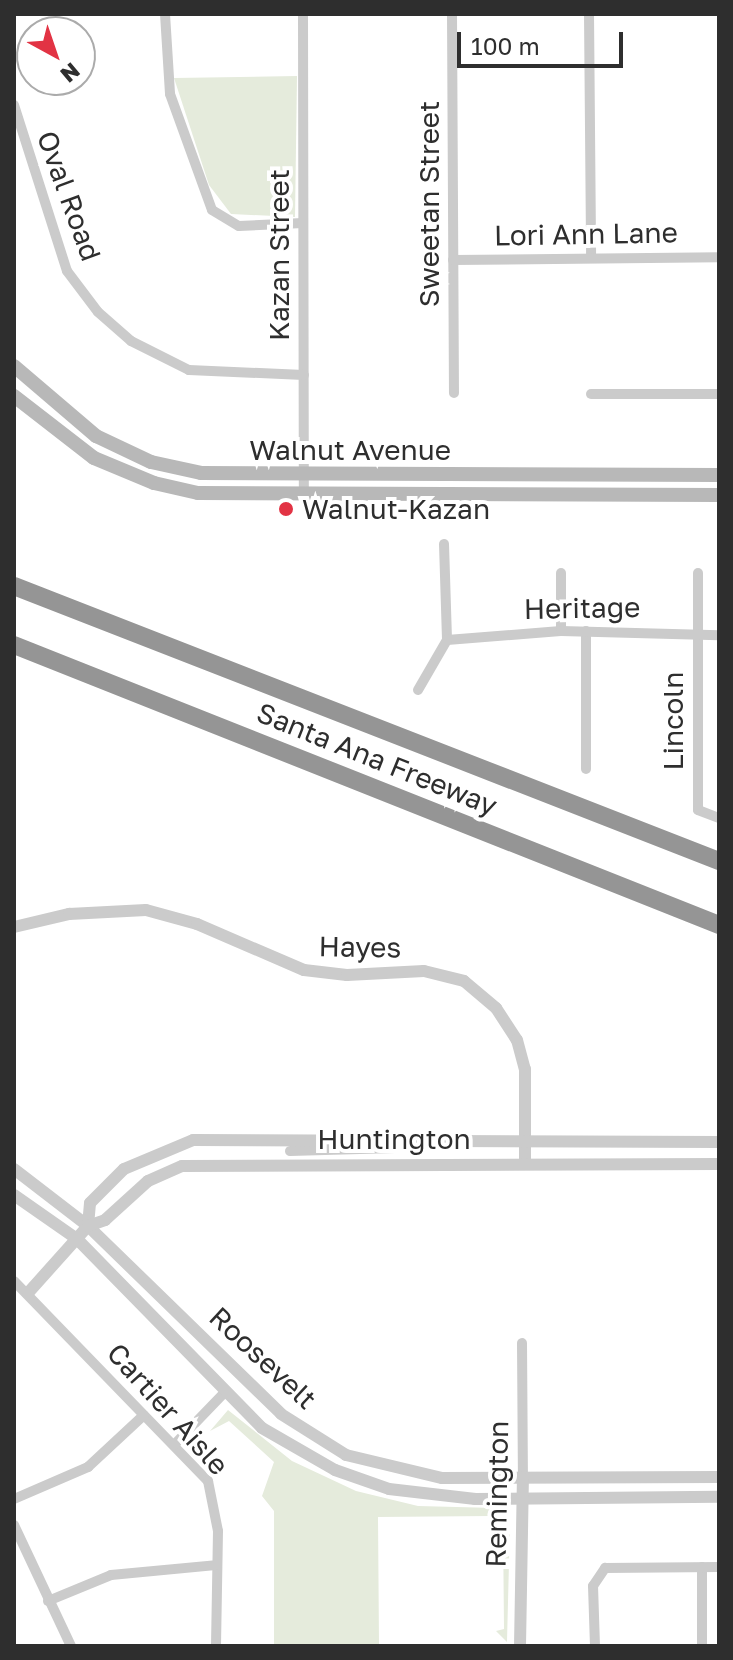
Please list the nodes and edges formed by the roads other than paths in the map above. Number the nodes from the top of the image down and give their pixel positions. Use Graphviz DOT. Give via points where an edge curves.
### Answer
graph roads {
  1 [pos="165,14"];
  2 [pos="303,14"];
  3 [pos="452,14"];
  4 [pos="589,14"];
  5 [pos="14,105"];
  6 [pos="303,223"];
  7 [pos="591,257"];
  8 [pos="719,257"];
  9 [pos="453,260"];
  10 [pos="14,366"];
  11 [pos="304,375"];
  12 [pos="454,393"];
  13 [pos="591,394"];
  14 [pos="719,394"];
  15 [pos="14,396"];
  16 [pos="719,475"];
  17 [pos="304,477"];
  18 [pos="719,495"];
  19 [pos="304,496"];
  20 [pos="444,544"];
  21 [pos="561,573"];
  22 [pos="698,573"];
  23 [pos="14,586"];
  24 [pos="561,631"];
  25 [pos="586,631"];
  26 [pos="697,631"];
  27 [pos="719,635"];
  28 [pos="447,640"];
  29 [pos="14,645"];
  30 [pos="418,690"];
  31 [pos="586,769"];
  32 [pos="719,818"];
  33 [pos="719,861"];
  34 [pos="719,925"];
  35 [pos="14,927"];
  36 [pos="524,1140"];
  37 [pos="719,1142"];
  38 [pos="290,1151"];
  39 [pos="525,1163"];
  40 [pos="719,1164"];
  41 [pos="14,1169"];
  42 [pos="14,1195"];
  43 [pos="88,1226"];
  44 [pos="77,1239"];
  45 [pos="14,1281"];
  46 [pos="28,1293"];
  47 [pos="522,1343"];
  48 [pos="224,1393"];
  49 [pos="144,1415"];
  50 [pos="174,1445"];
  51 [pos="719,1477"];
  52 [pos="523,1479"];
  53 [pos="719,1497"];
  54 [pos="14,1499"];
  55 [pos="520,1500"];
  56 [pos="14,1525"];
  57 [pos="216,1565"];
  58 [pos="702,1567"];
  59 [pos="719,1567"];
  60 [pos="48,1601"];
  61 [pos="71,1646"];
  62 [pos="216,1646"];
  63 [pos="520,1646"];
  64 [pos="595,1646"];
  65 [pos="702,1646"];
  1 -- 6 [label="street" via="170,94 212,210 239,226"];
  2 -- 6 [label="street, Kazan Street"];
  3 -- 9 [label="street, Sweetan Street"];
  4 -- 7 [label="street"];
  5 -- 11 [label="street, Oval Road" via="67,271 98,312 131,341 189,370"];
  6 -- 11 [label="street, Kazan Street"];
  7 -- 8 [label="street, Lori Ann Lane"];
  7 -- 9 [label="street, Lori Ann Lane"];
  9 -- 12 [label="street, Sweetan Street"];
  10 -- 17 [label="main road, Walnut Avenue" via="65,416 140,457 213,475"];
  11 -- 17 [label="street, Kazan Street"];
  13 -- 14 [label="street"];
  15 -- 19 [label="main road, Walnut Avenue" via="83,451 154,483 231,496"];
  16 -- 17 [label="main road, Walnut Avenue"];
  17 -- 19 [label="street, Kazan Street"];
  18 -- 19 [label="main road, Walnut Avenue"];
  20 -- 28 [label="street"];
  21 -- 24 [label="street"];
  22 -- 26 [label="street, Lincoln"];
  23 -- 33 [label="highway, Santa Ana Freeway"];
  24 -- 25 [label="street, Heritage"];
  24 -- 28 [label="street, Heritage"];
  25 -- 26 [label="street, Heritage"];
  25 -- 31 [label="street"];
  26 -- 27 [label="street, Heritage"];
  26 -- 32 [label="street, Lincoln" via="698,810"];
  28 -- 30 [label="street"];
  29 -- 34 [label="highway, Santa Ana Freeway"];
  35 -- 36 [label="street, Hayes" via="69,914 146,910 197,924 304,970 347,975 424,971 464,981 487,997 517,1040 525,1069"];
  36 -- 37 [label="street, Huntington"];
  36 -- 38 [label="street, Huntington" via="402,1140"];
  36 -- 39 [label="street, Hayes"];
  38 -- 39 [label="street, Huntington"];
  38 -- 43 [label="street, Huntington" via="172,1169"];
  38 -- 43 [label="street, Huntington" via="193,1140 157,1151 124,1169 90,1203"];
  39 -- 40 [label="street, Huntington"];
  41 -- 43 [label="street, Roosevelt"];
  42 -- 44 [label="street, Roosevelt"];
  43 -- 44 [label="street, Huntington"];
  43 -- 52 [label="street, Roosevelt" via="281,1414 346,1455 442,1478"];
  44 -- 46 [label="street, Huntington"];
  44 -- 48 [label="street, Roosevelt"];
  45 -- 46 [label="street, Cartier Aisle"];
  46 -- 49 [label="street, Cartier Aisle"];
  47 -- 52 [label="street, Remington"];
  48 -- 50 [label="street"];
  48 -- 55 [label="street, Roosevelt" via="292,1450 335,1470 389,1489"];
  49 -- 50 [label="street, Cartier Aisle"];
  49 -- 54 [label="street" via="88,1467"];
  50 -- 57 [label="street, Cartier Aisle" via="215,1497"];
  51 -- 52 [label="street, Roosevelt"];
  52 -- 55 [label="street, Remington"];
  53 -- 55 [label="street, Roosevelt"];
  55 -- 63 [label="street, Remington"];
  56 -- 60 [label="street"];
  57 -- 60 [label="street" via="111,1575"];
  57 -- 62 [label="street, Cartier Aisle"];
  58 -- 59 [label="street"];
  58 -- 64 [label="street" via="614,1565 601,1571 593,1586"];
  58 -- 65 [label="street"];
  60 -- 61 [label="street"];
}
